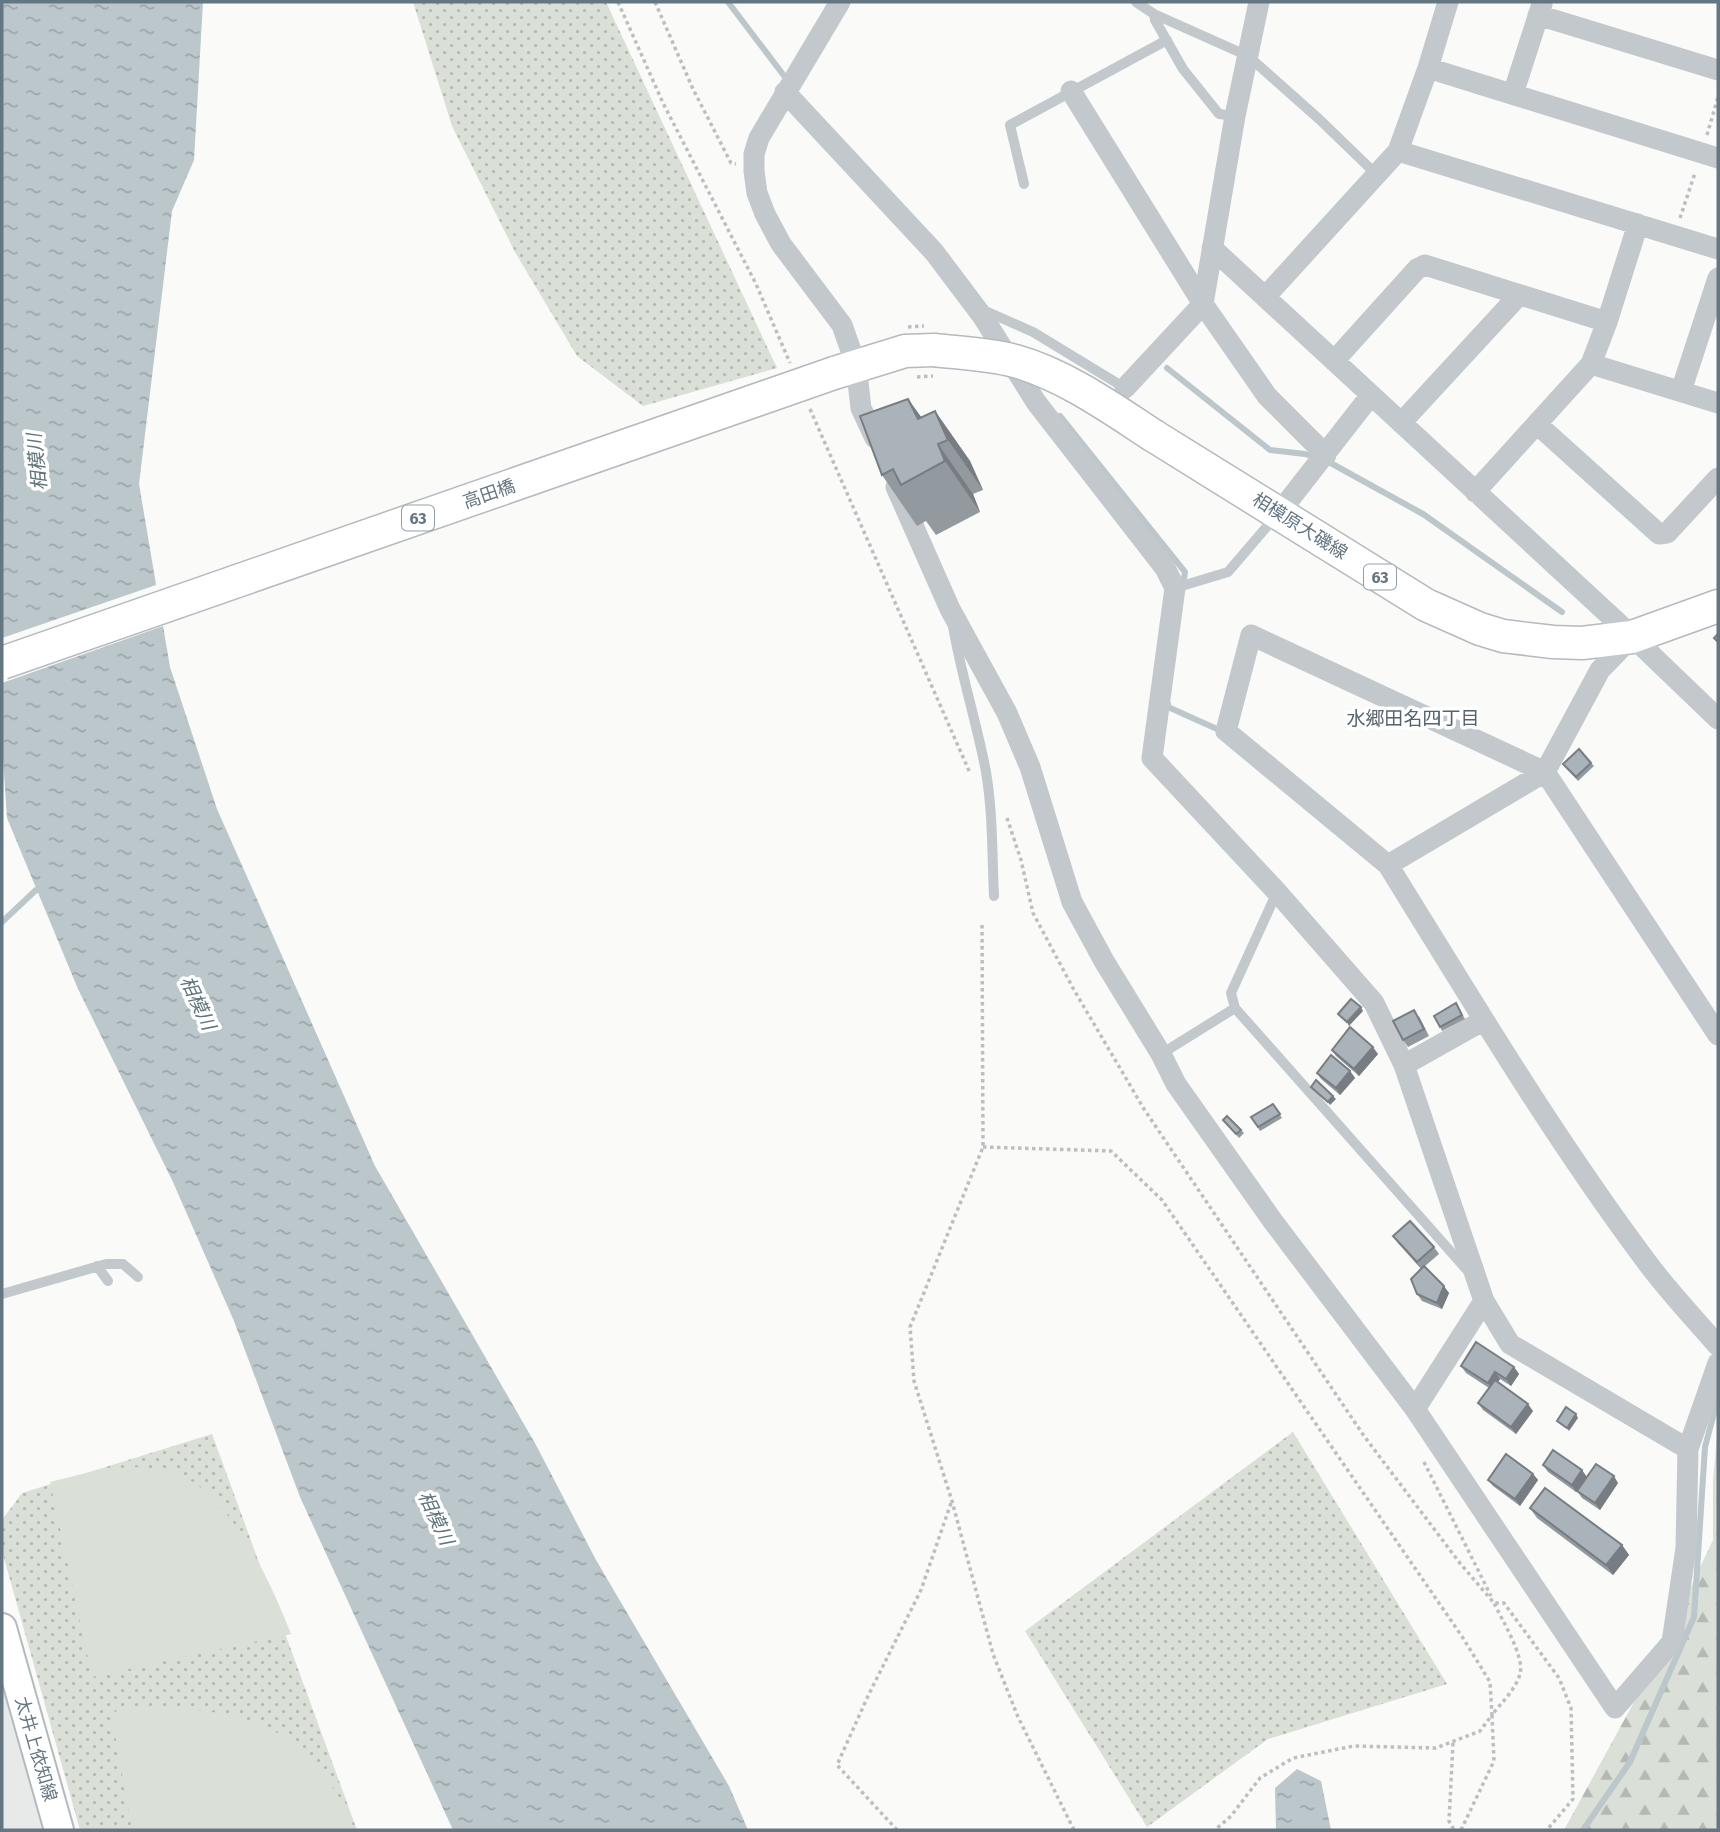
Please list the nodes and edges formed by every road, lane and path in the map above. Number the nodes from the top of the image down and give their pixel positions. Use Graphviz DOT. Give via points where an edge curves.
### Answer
graph roads {
  1 [pos="655,2"];
  2 [pos="840,2"];
  3 [pos="1136,2"];
  4 [pos="1259,2"];
  5 [pos="1448,2"];
  6 [pos="1540,8"];
  7 [pos="1154,14"];
  8 [pos="1167,40"];
  9 [pos="1248,56"];
  10 [pos="1428,68"];
  11 [pos="1718,70"];
  12 [pos="1071,91"];
  13 [pos="785,92"];
  14 [pos="1513,94"];
  15 [pos="1235,116"];
  16 [pos="1398,151"];
  17 [pos="1718,158"];
  18 [pos="732,163"];
  19 [pos="1378,176"];
  20 [pos="1024,184"];
  21 [pos="1638,224"];
  22 [pos="1212,248"];
  23 [pos="1718,248"];
  24 [pos="1718,278"];
  25 [pos="1519,295"];
  26 [pos="1266,296"];
  27 [pos="1203,304"];
  28 [pos="975,307"];
  29 [pos="1607,322"];
  30 [pos="1334,361"];
  31 [pos="937,363"];
  32 [pos="1591,364"];
  33 [pos="845,369"];
  34 [pos="907,377"];
  35 [pos="1125,388"];
  36 [pos="1681,391"];
  37 [pos="1371,395"];
  38 [pos="1718,403"];
  39 [pos="1401,423"];
  40 [pos="1538,425"];
  41 [pos="1326,455"];
  42 [pos="1716,484"];
  43 [pos="1475,492"];
  44 [pos="1279,513"];
  45 [pos="1182,587"];
  46 [pos="1718,606"];
  47 [pos="950,609"];
  48 [pos="1632,637"];
  49 [pos="2,663"];
  50 [pos="1714,707"];
  51 [pos="1545,772"];
  52 [pos="1005,811"];
  53 [pos="1388,865"];
  54 [pos="1277,892"];
  55 [pos="993,896"];
  56 [pos="982,925"];
  57 [pos="1235,1008"];
  58 [pos="1484,1020"];
  59 [pos="1718,1035"];
  60 [pos="1161,1054"];
  61 [pos="1404,1065"];
  62 [pos="983,1147"];
  63 [pos="97,1266"];
  64 [pos="138,1277"];
  65 [pos="1476,1279"];
  66 [pos="108,1281"];
  67 [pos="2,1294"];
  68 [pos="1484,1301"];
  69 [pos="1718,1346"];
  70 [pos="1718,1363"];
  71 [pos="1415,1409"];
  72 [pos="1688,1449"];
  73 [pos="1423,1458"];
  74 [pos="952,1501"];
  75 [pos="1494,1603"];
  76 [pos="2,1628"];
  77 [pos="1492,1715"];
  78 [pos="1453,1741"];
  79 [pos="1221,1828"];
  80 [pos="59,1830"];
  81 [pos="897,1830"];
  82 [pos="1073,1830"];
  83 [pos="1215,1830"];
  84 [pos="1454,1830"];
  85 [pos="1461,1830"];
  86 [pos="1547,1830"];
  1 -- 18 [label="path" via="692,89"];
  2 -- 13 [label="street"];
  3 -- 7 [label="lane"];
  4 -- 9 [label="street"];
  5 -- 10 [label="street"];
  6 -- 11 [label="street"];
  6 -- 14 [label="street"];
  7 -- 8 [label="lane"];
  7 -- 9 [label="lane"];
  8 -- 12 [label="lane"];
  8 -- 15 [label="lane" via="1183,69 1219,114"];
  9 -- 15 [label="street"];
  9 -- 19 [label="lane"];
  10 -- 14 [label="street"];
  10 -- 16 [label="street"];
  12 -- 20 [label="lane" via="1010,125"];
  12 -- 27 [label="street"];
  13 -- 28 [label="street" via="934,252"];
  13 -- 33 [label="street" via="754,154 757,193 781,244 842,325"];
  14 -- 17 [label="street"];
  15 -- 22 [label="street"];
  16 -- 19 [label="street"];
  16 -- 21 [label="street"];
  19 -- 26 [label="street"];
  21 -- 23 [label="street"];
  21 -- 29 [label="street"];
  22 -- 26 [label="street"];
  22 -- 27 [label="street"];
  24 -- 36 [label="street"];
  25 -- 29 [label="street"];
  25 -- 30 [label="street" via="1422,266"];
  25 -- 39 [label="street"];
  26 -- 30 [label="street"];
  27 -- 35 [label="street"];
  27 -- 41 [label="street" via="1267,396"];
  28 -- 35 [label="lane" via="1033,332"];
  28 -- 45 [label="street" via="1036,402"];
  29 -- 32 [label="street"];
  30 -- 37 [label="street"];
  31 -- 33 [label="main road, 63" via="905,351"];
  31 -- 34 [label="path, bridge" via="917,377"];
  31 -- 44 [label="main road, 相模原大磯線 / 63, bridge" via="979,354 1043,371"];
  32 -- 36 [label="street"];
  32 -- 40 [label="street"];
  33 -- 47 [label="street"];
  33 -- 49 [label="main road, 高田橋 / 63, bridge"];
  36 -- 38 [label="street"];
  37 -- 39 [label="street"];
  37 -- 41 [label="street"];
  39 -- 43 [label="street"];
  40 -- 42 [label="street" via="1659,534 1667,533"];
  40 -- 43 [label="street"];
  41 -- 44 [label="street"];
  43 -- 48 [label="street"];
  44 -- 45 [label="lane" via="1228,572"];
  44 -- 48 [label="main road, 相模原大磯線 / 63" via="1426,605 1480,629 1553,642"];
  45 -- 54 [label="street" via="1152,758"];
  46 -- 48 [label="main road, 相模原大磯線 / 63"];
  47 -- 55 [label="lane" via="987,775"];
  47 -- 60 [label="street" via="1007,713 1030,767 1072,902"];
  48 -- 50 [label="street"];
  48 -- 51 [label="street" via="1600,670"];
  51 -- 53 [label="street"];
  51 -- 53 [label="street" via="1251,635 1226,731"];
  51 -- 59 [label="street"];
  52 -- 75 [label="path" via="1033,912 1143,1109 1364,1436"];
  53 -- 58 [label="street"];
  54 -- 57 [label="lane" via="1231,993"];
  54 -- 61 [label="street" via="1374,1003"];
  56 -- 62 [label="path"];
  57 -- 60 [label="lane"];
  57 -- 65 [label="lane"];
  58 -- 61 [label="street"];
  58 -- 69 [label="street" via="1640,1253"];
  60 -- 71 [label="street" via="1176,1084 1272,1220"];
  61 -- 65 [label="street"];
  62 -- 74 [label="path" via="910,1327 914,1381"];
  62 -- 77 [label="path" via="1111,1151 1162,1200 1463,1638 1490,1682"];
  63 -- 64 [label="lane" via="123,1264"];
  63 -- 66 [label="lane"];
  63 -- 67 [label="lane"];
  65 -- 68 [label="street"];
  68 -- 71 [label="street"];
  68 -- 72 [label="street" via="1510,1344"];
  70 -- 72 [label="street"];
  71 -- 72 [label="street" via="1615,1707 1672,1642 1686,1548"];
  73 -- 75 [label="path"];
  74 -- 81 [label="path" via="921,1590 837,1765"];
  74 -- 82 [label="path" via="993,1654"];
  75 -- 77 [label="path" via="1520,1657 1521,1673"];
  75 -- 86 [label="path" via="1504,1603 1559,1678 1570,1708 1573,1799"];
  76 -- 80 [label="main road, 太井上依知線"];
  77 -- 78 [label="path" via="1480,1731"];
  77 -- 85 [label="path" via="1494,1761"];
  78 -- 79 [label="path" via="1436,1748 1354,1746 1293,1758 1260,1778"];
  78 -- 84 [label="path" via="1450,1821"];
  79 -- 83 [label="path"];
}
